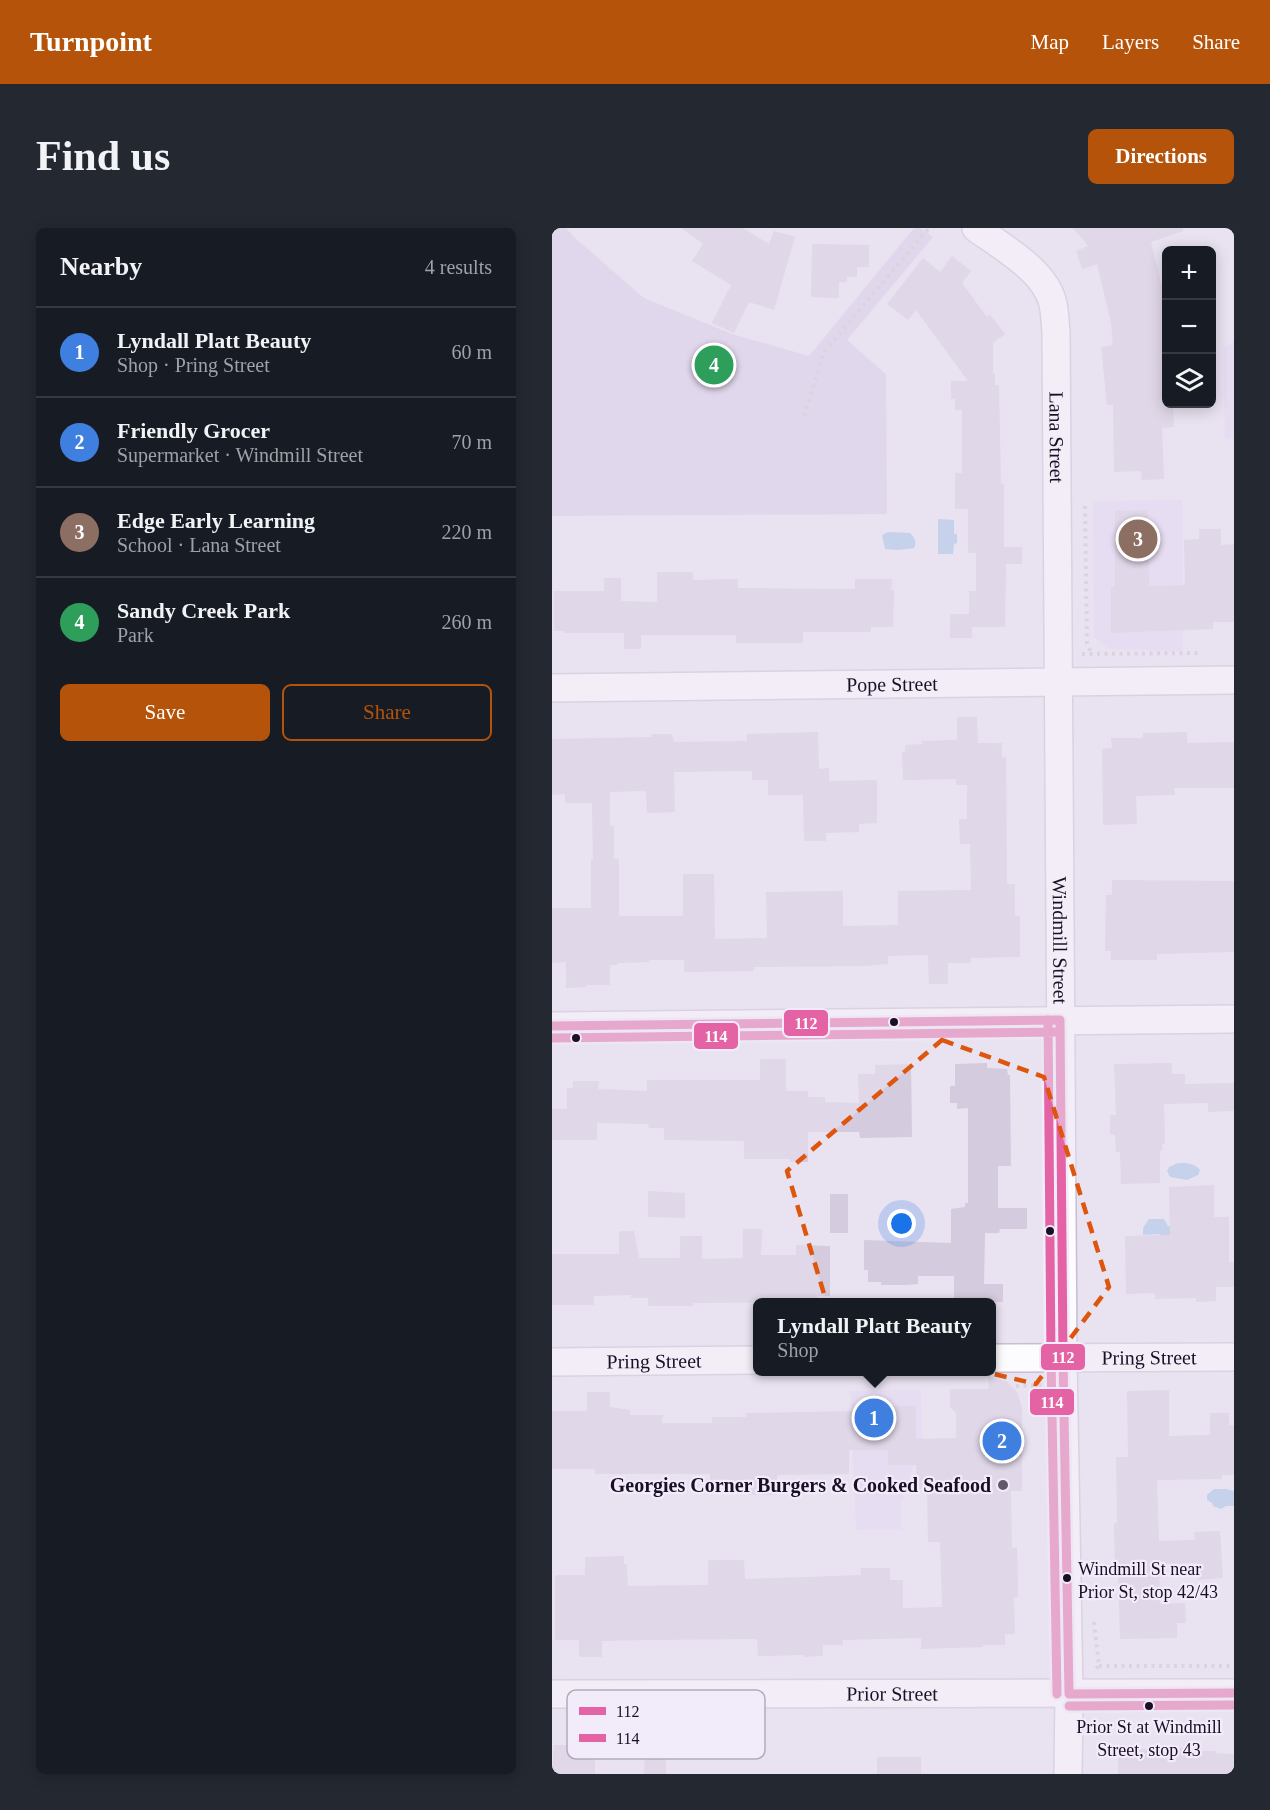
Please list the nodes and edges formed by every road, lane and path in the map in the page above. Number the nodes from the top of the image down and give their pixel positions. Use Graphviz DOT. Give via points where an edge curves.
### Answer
graph roads {
  1 [pos="929,228"];
  2 [pos="976,228"];
  3 [pos="804,416"];
  4 [pos="1085,506"];
  5 [pos="1198,653"];
  6 [pos="1091,654"];
  7 [pos="1077,656"];
  8 [pos="1234,680"];
  9 [pos="1058,681"];
  10 [pos="552,687"];
  11 [pos="1234,1019"];
  12 [pos="1060,1020"];
  13 [pos="552,1026"];
  14 [pos="1234,1357"];
  15 [pos="996,1358"];
  16 [pos="1063,1358"];
  17 [pos="753,1360"];
  18 [pos="552,1362"];
  19 [pos="1046,1385"];
  20 [pos="1016,1386"];
  21 [pos="1099,1666"];
  22 [pos="1234,1666"];
  23 [pos="765,1694"];
  24 [pos="1069,1694"];
  25 [pos="1234,1694"];
  26 [pos="1068,1774"];
  1 -- 3 [label="path" via="824,352"];
  2 -- 9 [label="street, Lana Street" via="1045,283 1053,303"];
  4 -- 6 [label="path" via="1087,643"];
  5 -- 6 [label="path"];
  6 -- 7 [label="path"];
  8 -- 9 [label="street, Pope Street"];
  9 -- 10 [label="street, Pope Street"];
  9 -- 12 [label="street, Windmill Street"];
  11 -- 12 [label="street"];
  12 -- 13 [label="street"];
  12 -- 16 [label="street, Windmill Street"];
  14 -- 16 [label="street, Pring Street"];
  15 -- 16 [label="street, Pring Street"];
  16 -- 24 [label="street, Windmill Street"];
  17 -- 18 [label="street, Pring Street"];
  19 -- 20 [label="path"];
  21 -- 22 [label="path"];
  23 -- 24 [label="street, Prior Street"];
  24 -- 25 [label="street, Prior Street"];
  24 -- 26 [label="street, Windmill Street"];
}
